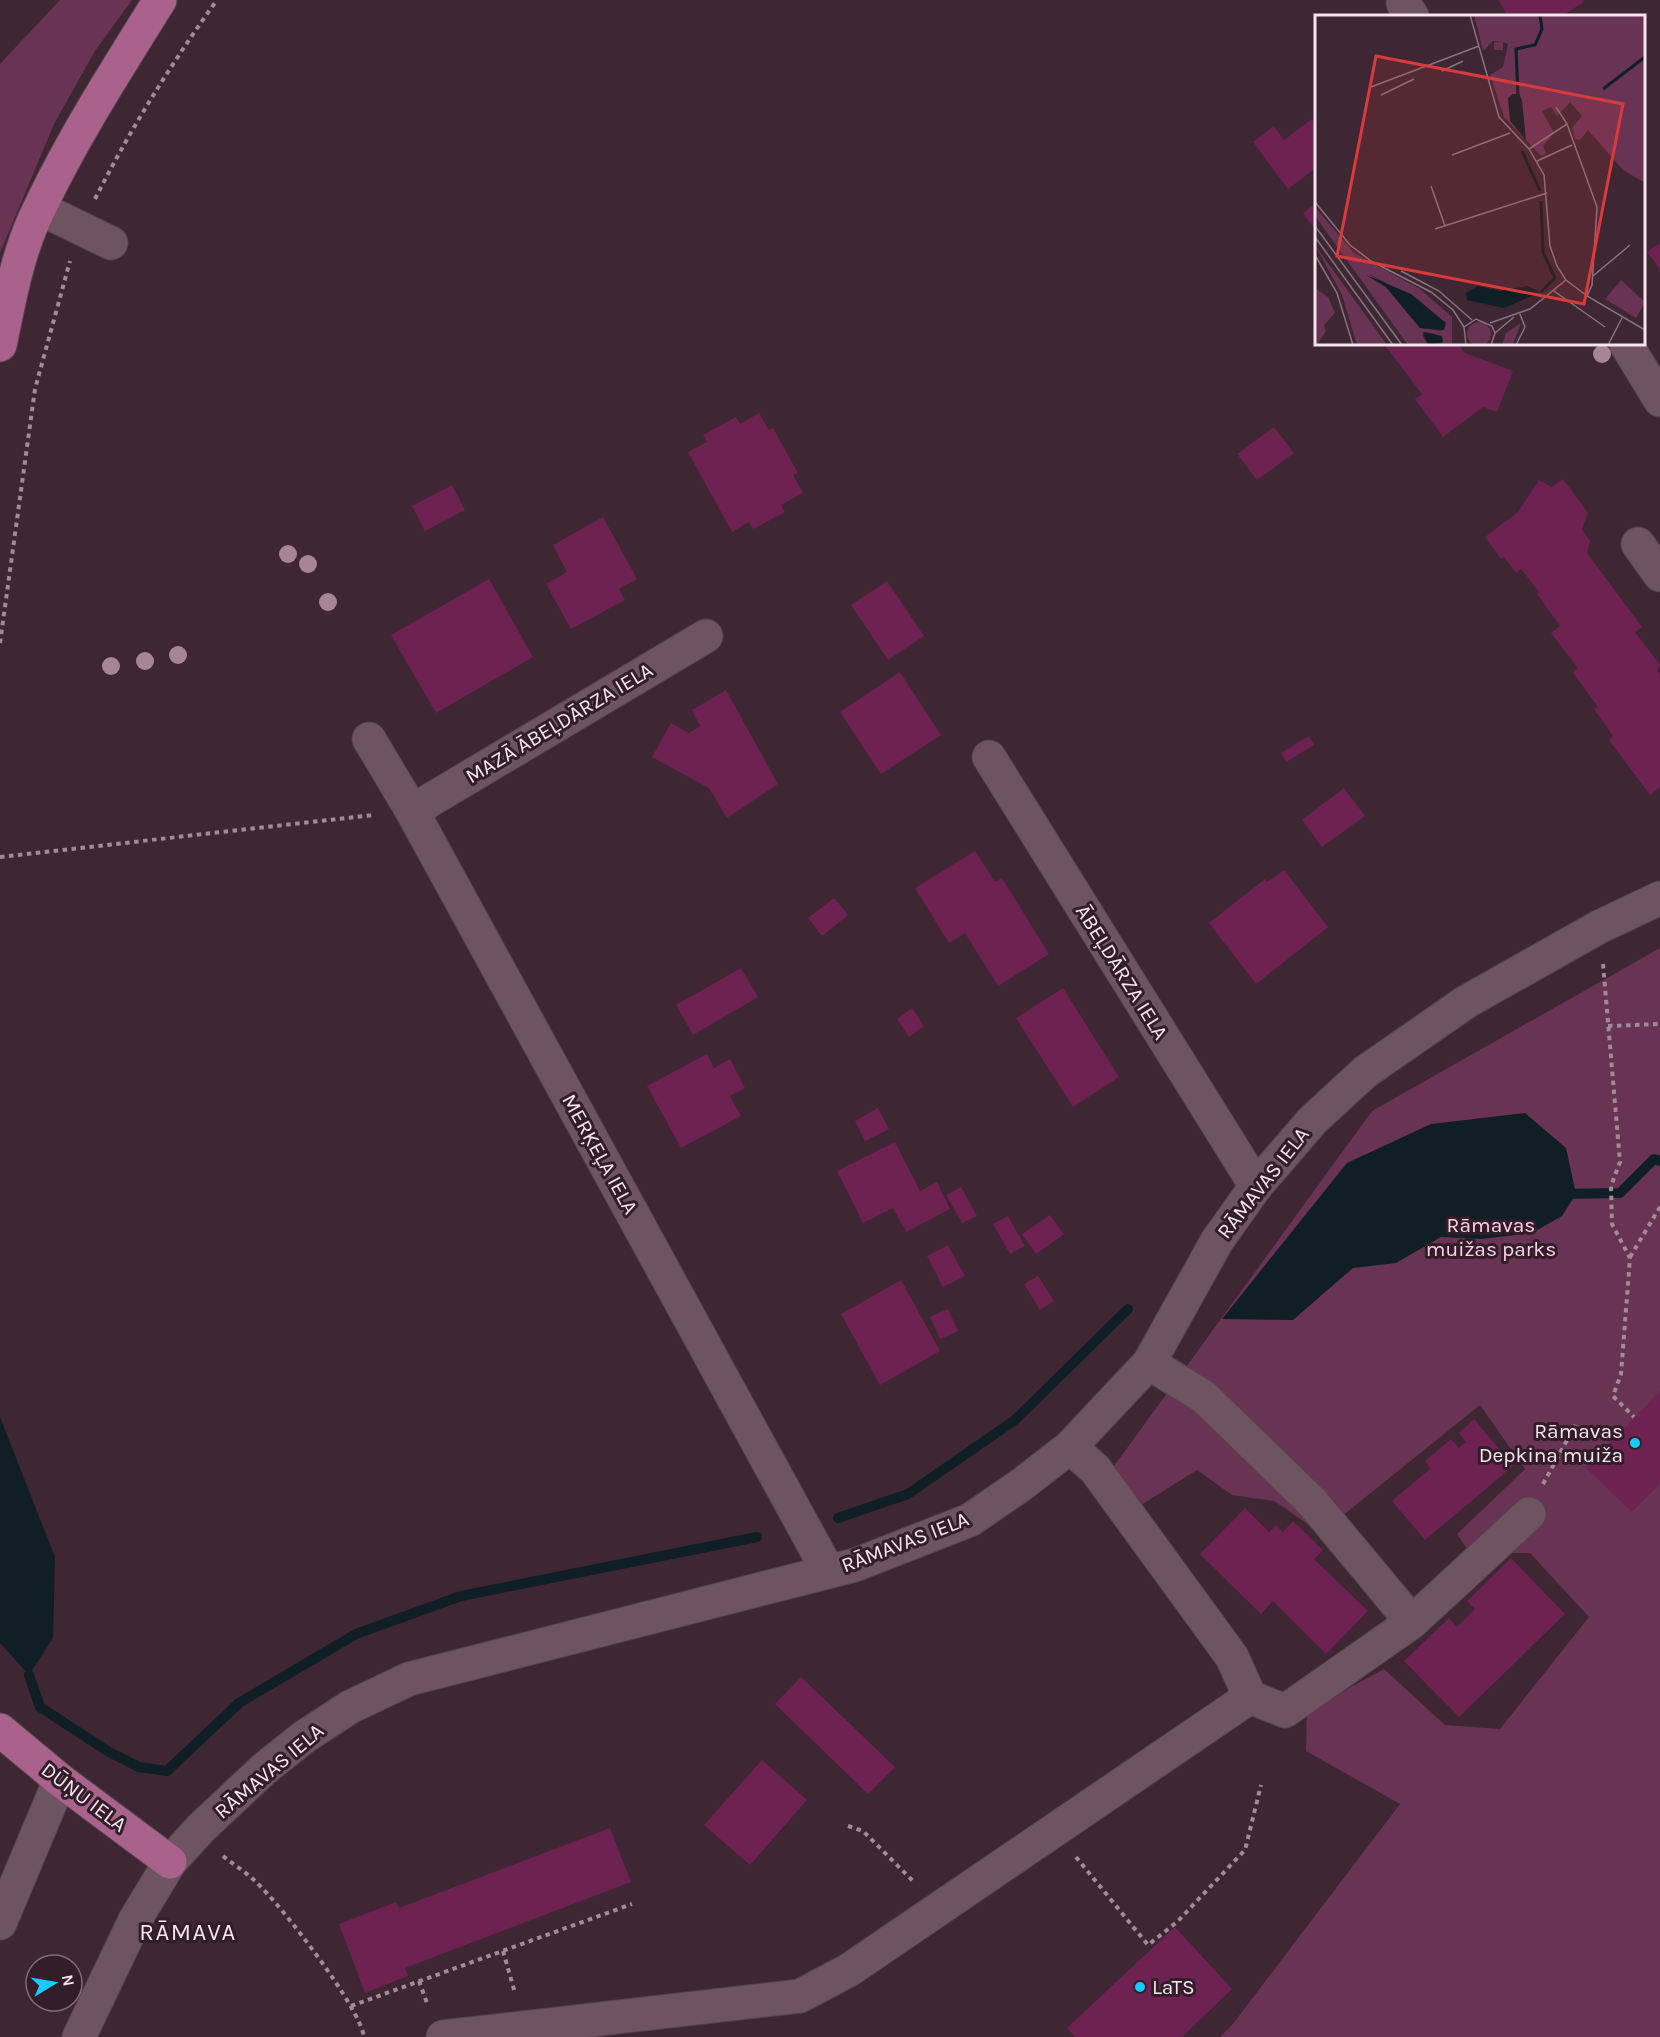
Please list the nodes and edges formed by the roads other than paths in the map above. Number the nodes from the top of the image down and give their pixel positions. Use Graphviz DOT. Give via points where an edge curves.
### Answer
graph roads {
  1 [pos="160,0"];
  2 [pos="40,209"];
  3 [pos="97,237"];
  4 [pos="0,345"];
  5 [pos="1627,345"];
  6 [pos="1660,400"];
  7 [pos="1638,544"];
  8 [pos="1660,575"];
  9 [pos="706,636"];
  10 [pos="369,739"];
  11 [pos="988,757"];
  12 [pos="412,811"];
  13 [pos="1660,898"];
  14 [pos="1256,1186"];
  15 [pos="1149,1362"];
  16 [pos="1070,1447"];
  17 [pos="1529,1514"];
  18 [pos="828,1571"];
  19 [pos="1412,1622"];
  20 [pos="1250,1697"];
  21 [pos="0,1730"];
  22 [pos="60,1780"];
  23 [pos="170,1862"];
  24 [pos="3,1935"];
  25 [pos="79,2037"];
  26 [pos="443,2037"];
  1 -- 2 [label="main road" via="108,82"];
  2 -- 3 [label="street"];
  2 -- 4 [label="main road" via="15,274"];
  5 -- 6 [label="street"];
  7 -- 8 [label="street"];
  9 -- 12 [label="street, MAZĀ ĀBEĻDĀRZA IELA"];
  10 -- 12 [label="street, MERĶEĻA IELA"];
  11 -- 14 [label="street, ĀBEĻDĀRZA IELA"];
  12 -- 18 [label="street, MERĶEĻA IELA"];
  13 -- 14 [label="street, RĀMAVAS IELA" via="1599,927 1466,1002 1365,1072 1312,1121"];
  14 -- 15 [label="street, RĀMAVAS IELA" via="1217,1241"];
  15 -- 16 [label="street, RĀMAVAS IELA"];
  15 -- 19 [label="street" via="1204,1397 1312,1502"];
  16 -- 18 [label="street, RĀMAVAS IELA" via="969,1520 855,1566"];
  16 -- 20 [label="street" via="1095,1469 1232,1657"];
  17 -- 19 [label="street"];
  18 -- 23 [label="street, RĀMAVAS IELA" via="409,1679 350,1707 304,1737 201,1827"];
  19 -- 20 [label="street" via="1285,1711"];
  20 -- 26 [label="street" via="849,1970 800,1996"];
  21 -- 22 [label="main road, DŪŅU IELA"];
  22 -- 23 [label="main road, DŪŅU IELA"];
  22 -- 24 [label="street"];
  23 -- 25 [label="street, RĀMAVAS IELA" via="135,1920"];
}
